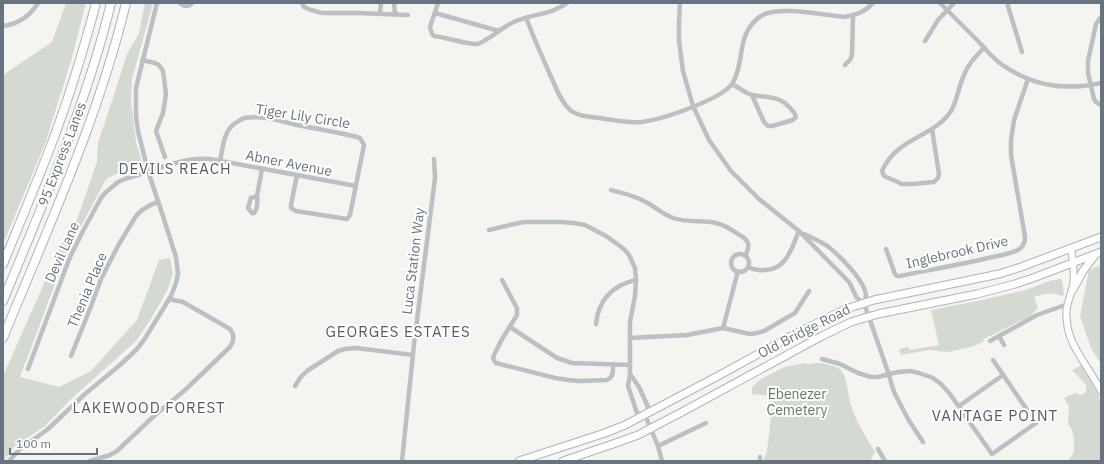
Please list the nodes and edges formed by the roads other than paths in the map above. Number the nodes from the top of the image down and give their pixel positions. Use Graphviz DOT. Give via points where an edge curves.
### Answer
graph roads {
  1 [pos="38,3"];
  2 [pos="96,3"];
  3 [pos="111,3"];
  4 [pos="126,3"];
  5 [pos="157,3"];
  6 [pos="180,3"];
  7 [pos="192,3"];
  8 [pos="302,3"];
  9 [pos="380,3"];
  10 [pos="394,3"];
  11 [pos="438,3"];
  12 [pos="567,3"];
  13 [pos="680,3"];
  14 [pos="874,3"];
  15 [pos="940,3"];
  16 [pos="954,3"];
  17 [pos="1006,3"];
  18 [pos="947,10"];
  19 [pos="380,13"];
  20 [pos="435,13"];
  21 [pos="395,14"];
  22 [pos="408,15"];
  23 [pos="853,16"];
  24 [pos="1101,17"];
  25 [pos="526,18"];
  26 [pos="3,26"];
  27 [pos="499,31"];
  28 [pos="925,41"];
  29 [pos="984,48"];
  30 [pos="1022,52"];
  31 [pos="142,60"];
  32 [pos="845,65"];
  33 [pos="1028,79"];
  34 [pos="1101,83"];
  35 [pos="732,84"];
  36 [pos="1090,85"];
  37 [pos="752,95"];
  38 [pos="1101,105"];
  39 [pos="693,106"];
  40 [pos="932,129"];
  41 [pos="165,157"];
  42 [pos="434,159"];
  43 [pos="220,161"];
  44 [pos="262,169"];
  45 [pos="148,171"];
  46 [pos="297,175"];
  47 [pos="356,186"];
  48 [pos="611,190"];
  49 [pos="257,196"];
  50 [pos="158,202"];
  51 [pos="489,230"];
  52 [pos="799,231"];
  53 [pos="1101,237"];
  54 [pos="1071,248"];
  55 [pos="886,249"];
  56 [pos="1098,253"];
  57 [pos="745,256"];
  58 [pos="1073,263"];
  59 [pos="3,264"];
  60 [pos="748,267"];
  61 [pos="738,271"];
  62 [pos="502,280"];
  63 [pos="636,280"];
  64 [pos="809,291"];
  65 [pos="1072,291"];
  66 [pos="169,299"];
  67 [pos="3,301"];
  68 [pos="864,303"];
  69 [pos="1068,304"];
  70 [pos="868,317"];
  71 [pos="596,324"];
  72 [pos="510,327"];
  73 [pos="723,328"];
  74 [pos="999,336"];
  75 [pos="3,338"];
  76 [pos="630,338"];
  77 [pos="990,341"];
  78 [pos="1004,345"];
  79 [pos="413,355"];
  80 [pos="71,356"];
  81 [pos="822,359"];
  82 [pos="993,360"];
  83 [pos="613,364"];
  84 [pos="630,365"];
  85 [pos="28,369"];
  86 [pos="630,374"];
  87 [pos="888,374"];
  88 [pos="1003,375"];
  89 [pos="296,386"];
  90 [pos="1101,391"];
  91 [pos="959,406"];
  92 [pos="645,415"];
  93 [pos="706,423"];
  94 [pos="651,428"];
  95 [pos="923,442"];
  96 [pos="658,446"];
  97 [pos="878,449"];
  98 [pos="883,460"];
  99 [pos="9,461"];
  100 [pos="90,461"];
  101 [pos="402,461"];
  102 [pos="519,461"];
  103 [pos="563,461"];
  104 [pos="662,461"];
  1 -- 26 [label="street" via="26,17"];
  2 -- 59 [label="highway" via="82,57 60,122"];
  3 -- 67 [label="highway, 95 Express Lanes" via="81,105"];
  4 -- 75 [label="highway" via="93,112"];
  5 -- 31 [label="street"];
  6 -- 7 [label="street" via="185,6"];
  8 -- 19 [label="street" via="304,7 322,13"];
  9 -- 19 [label="street"];
  10 -- 21 [label="street"];
  11 -- 20 [label="street"];
  12 -- 25 [label="street"];
  13 -- 39 [label="street" via="681,58"];
  14 -- 23 [label="street"];
  15 -- 18 [label="street"];
  16 -- 18 [label="street"];
  17 -- 30 [label="street"];
  18 -- 28 [label="street"];
  18 -- 29 [label="street"];
  19 -- 21 [label="street"];
  20 -- 27 [label="street"];
  20 -- 27 [label="street" via="430,27 434,36 477,44"];
  21 -- 22 [label="street"];
  23 -- 32 [label="street" via="852,55"];
  23 -- 35 [label="street" via="782,10 762,15 746,32"];
  24 -- 36 [label="street" via="1096,24 1088,61"];
  25 -- 27 [label="street"];
  25 -- 39 [label="street" via="561,99 572,111 588,117 641,122 665,117"];
  29 -- 33 [label="street" via="999,63"];
  29 -- 40 [label="street" via="972,60 964,74 952,110"];
  31 -- 41 [label="street" via="159,64 163,71 166,94 163,113 156,131"];
  31 -- 45 [label="street" via="136,88 136,117"];
  33 -- 36 [label="street" via="1057,87"];
  33 -- 55 [label="street, Inglebrook Drive" via="1014,120 1011,140 1011,155 1025,237 1022,246 992,257 900,276 897,276"];
  34 -- 36 [label="street"];
  35 -- 37 [label="street"];
  35 -- 39 [label="street" via="721,94"];
  36 -- 38 [label="street" via="1094,99"];
  37 -- 37 [label="street" via="781,100 796,117 768,126"];
  39 -- 52 [label="street" via="709,140 731,171"];
  40 -- 40 [label="street" via="939,174 934,182 902,184 884,176 882,171 892,154"];
  42 -- 79 [label="street, Luca Station Way" via="435,178"];
  43 -- 44 [label="street, Abner Avenue"];
  43 -- 45 [label="street, Abner Avenue" via="191,159"];
  43 -- 47 [label="street, Tiger Lily Circle" via="225,137 238,121 254,118 281,121 360,138 364,145"];
  44 -- 46 [label="street, Abner Avenue"];
  44 -- 49 [label="street"];
  45 -- 50 [label="street"];
  45 -- 85 [label="street, Devil Lane" via="118,182 101,198 70,257"];
  46 -- 47 [label="street, Abner Avenue"];
  46 -- 47 [label="street" via="291,204 296,211 347,219"];
  48 -- 57 [label="street" via="637,197 677,219 722,224 747,240 749,250"];
  50 -- 66 [label="street" via="178,266 176,283"];
  50 -- 80 [label="street, Thenia Place" via="139,212 119,244 101,280"];
  51 -- 63 [label="street" via="524,222 585,225 617,243 629,255 635,268"];
  52 -- 60 [label="street" via="788,257 779,266 762,270"];
  52 -- 68 [label="street" via="849,282 857,298"];
  52 -- 68 [label="street" via="826,245 847,264 864,289"];
  53 -- 54 [label="main road, Old Bridge Road"];
  54 -- 58 [label="street"];
  54 -- 68 [label="main road, Old Bridge Road" via="999,274"];
  56 -- 58 [label="main road, Old Bridge Road"];
  56 -- 65 [label="main road" via="1083,271"];
  57 -- 60 [label="street" via="749,262"];
  57 -- 61 [label="street" via="738,255 732,259 732,267"];
  58 -- 65 [label="street"];
  58 -- 70 [label="main road, Old Bridge Road" via="996,289"];
  60 -- 61 [label="street" via="744,271"];
  61 -- 73 [label="street"];
  62 -- 72 [label="street" via="517,311"];
  63 -- 71 [label="street" via="622,284 608,294 599,308"];
  63 -- 76 [label="street"];
  64 -- 73 [label="street" via="795,313 764,331 750,334"];
  65 -- 69 [label="street"];
  66 -- 99 [label="street" via="135,350"];
  66 -- 100 [label="street" via="183,302 230,328 233,343 117,451"];
  68 -- 70 [label="street"];
  68 -- 92 [label="main road, Old Bridge Road" via="798,332"];
  69 -- 74 [label="street" via="1037,315"];
  69 -- 90 [label="street" via="1067,323 1071,339"];
  70 -- 87 [label="street"];
  70 -- 94 [label="main road, Old Bridge Road" via="826,333"];
  72 -- 83 [label="street" via="565,361"];
  72 -- 83 [label="street" via="494,355 496,363 555,378 580,381 607,380 612,376"];
  73 -- 76 [label="street" via="687,335"];
  74 -- 77 [label="street"];
  74 -- 78 [label="street"];
  76 -- 84 [label="street"];
  79 -- 89 [label="street" via="345,349 307,371"];
  79 -- 101 [label="street, Luca Station Way"];
  81 -- 87 [label="street" via="867,376"];
  82 -- 88 [label="street"];
  83 -- 84 [label="street"];
  84 -- 86 [label="street"];
  86 -- 92 [label="street" via="648,407"];
  86 -- 92 [label="street" via="628,386 635,409"];
  87 -- 91 [label="street" via="910,371 933,378"];
  87 -- 95 [label="street" via="902,410"];
  88 -- 91 [label="street"];
  88 -- 91 [label="street" via="1036,423 992,454"];
  92 -- 94 [label="street"];
  92 -- 102 [label="main road, Old Bridge Road" via="605,433"];
  93 -- 96 [label="street"];
  94 -- 96 [label="street"];
  94 -- 103 [label="main road, Old Bridge Road"];
  96 -- 104 [label="street"];
  97 -- 98 [label="street"];
}
